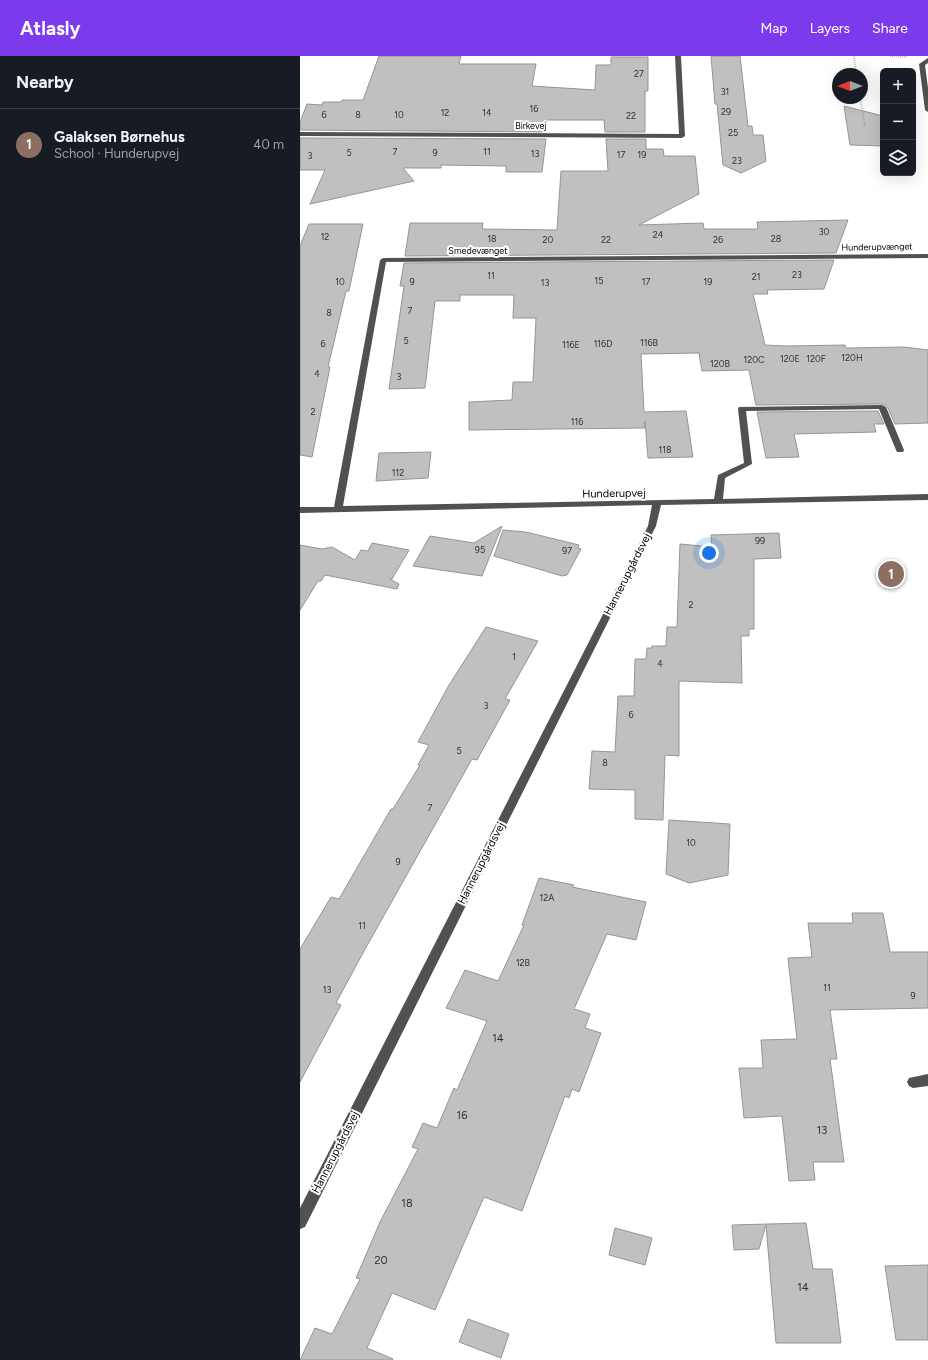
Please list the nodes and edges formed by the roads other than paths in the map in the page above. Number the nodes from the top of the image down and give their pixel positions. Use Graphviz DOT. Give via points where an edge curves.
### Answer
graph roads {
  1 [pos="678,56"];
  2 [pos="928,60"];
  3 [pos="928,110"];
  4 [pos="300,134"];
  5 [pos="928,256"];
  6 [pos="826,257"];
  7 [pos="900,450"];
  8 [pos="928,497"];
  9 [pos="718,502"];
  10 [pos="657,503"];
  11 [pos="338,509"];
  12 [pos="300,510"];
  13 [pos="928,1080"];
  14 [pos="913,1082"];
  15 [pos="300,1222"];
  1 -- 4 [label="street, Birkevej" via="682,136"];
  2 -- 3 [label="street" via="922,64"];
  5 -- 6 [label="street, Hunderupvænget"];
  6 -- 11 [label="street, Smedevænget" via="383,260"];
  7 -- 9 [label="street" via="882,407 742,409 748,464 722,477"];
  8 -- 9 [label="street, Hunderupvej"];
  9 -- 10 [label="street, Hunderupvej"];
  10 -- 11 [label="street, Hunderupvej"];
  10 -- 15 [label="street, Hannerupgårdsvej" via="652,526"];
  11 -- 12 [label="street, Hunderupvej"];
  13 -- 14 [label="street"];
}
